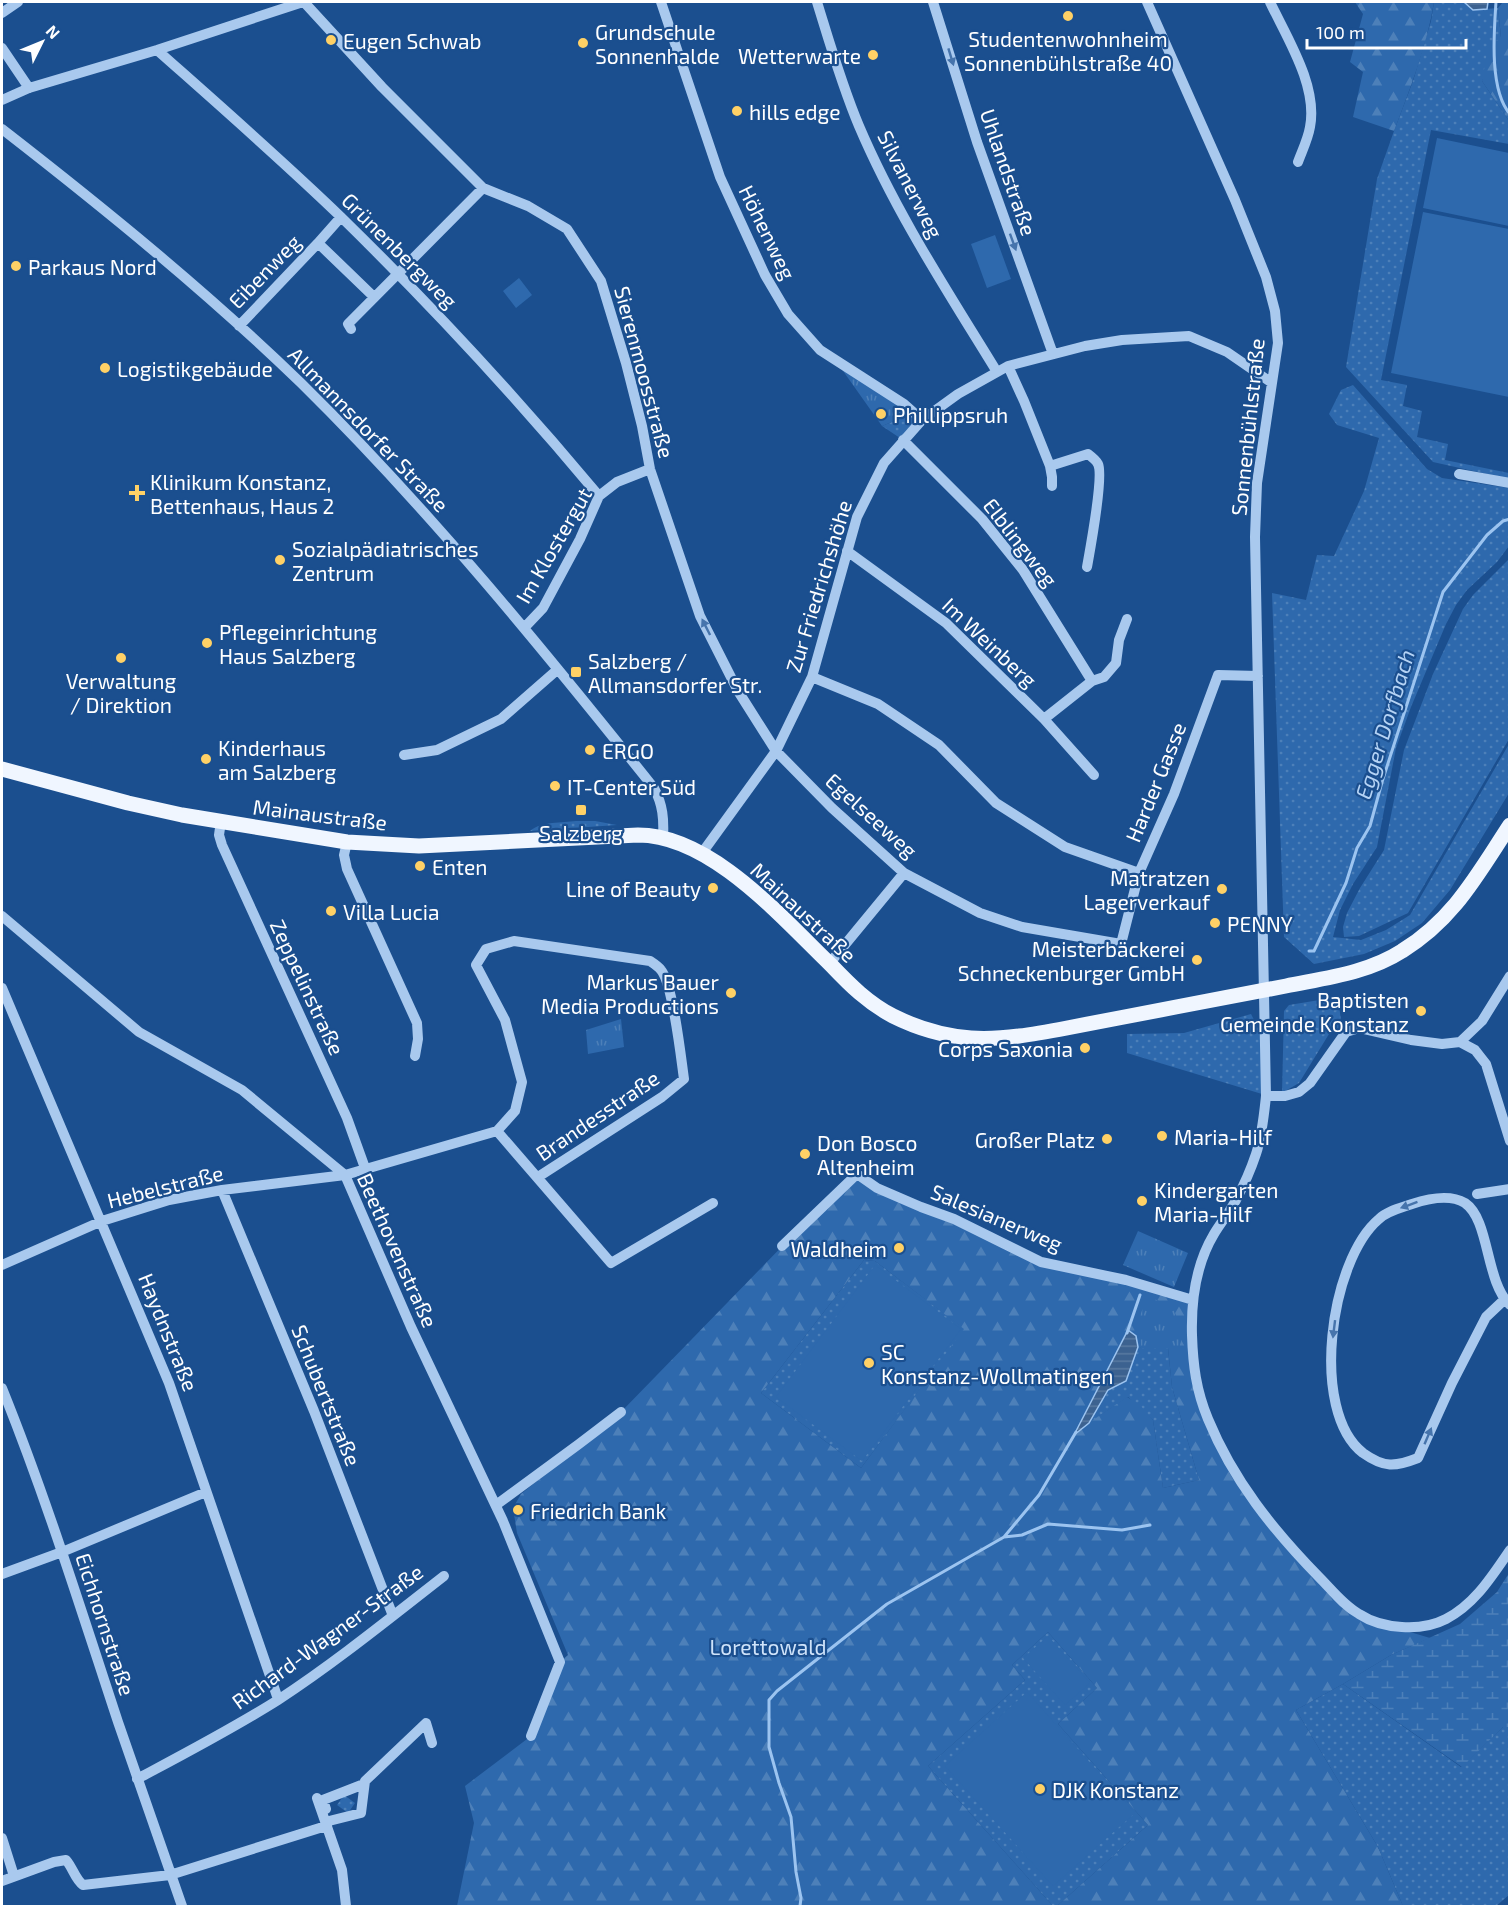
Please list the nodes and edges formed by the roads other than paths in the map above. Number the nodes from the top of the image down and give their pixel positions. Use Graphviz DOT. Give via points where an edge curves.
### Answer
graph roads {
  1 [pos="18,2"];
  2 [pos="304,2"];
  3 [pos="662,2"];
  4 [pos="817,2"];
  5 [pos="933,2"];
  6 [pos="1147,2"];
  7 [pos="1270,2"];
  8 [pos="2,13"];
  9 [pos="2,48"];
  10 [pos="157,50"];
  11 [pos="29,88"];
  12 [pos="2,100"];
  13 [pos="2,129"];
  14 [pos="1298,162"];
  15 [pos="483,188"];
  16 [pos="340,217"];
  17 [pos="318,243"];
  18 [pos="398,274"];
  19 [pos="374,297"];
  20 [pos="239,326"];
  21 [pos="351,329"];
  22 [pos="1053,354"];
  23 [pos="1008,366"];
  24 [pos="997,372"];
  25 [pos="1272,383"];
  26 [pos="922,420"];
  27 [pos="903,440"];
  28 [pos="1050,466"];
  29 [pos="650,469"];
  30 [pos="1459,474"];
  31 [pos="1509,483"];
  32 [pos="1052,486"];
  33 [pos="598,496"];
  34 [pos="847,551"];
  35 [pos="1087,567"];
  36 [pos="1127,619"];
  37 [pos="524,628"];
  38 [pos="557,670"];
  39 [pos="1258,676"];
  40 [pos="812,677"];
  41 [pos="1092,681"];
  42 [pos="1044,719"];
  43 [pos="776,751"];
  44 [pos="404,754"];
  45 [pos="2,769"];
  46 [pos="1094,775"];
  47 [pos="221,821"];
  48 [pos="1509,825"];
  49 [pos="663,838"];
  50 [pos="347,842"];
  51 [pos="702,853"];
  52 [pos="904,873"];
  53 [pos="1139,873"];
  54 [pos="2,916"];
  55 [pos="1121,944"];
  56 [pos="829,964"];
  57 [pos="1509,976"];
  58 [pos="1265,990"];
  59 [pos="3,995"];
  60 [pos="1460,1042"];
  61 [pos="415,1056"];
  62 [pos="1266,1096"];
  63 [pos="497,1131"];
  64 [pos="1509,1141"];
  65 [pos="365,1168"];
  66 [pos="345,1175"];
  67 [pos="538,1177"];
  68 [pos="1509,1189"];
  69 [pos="222,1190"];
  70 [pos="1478,1194"];
  71 [pos="713,1203"];
  72 [pos="102,1221"];
  73 [pos="782,1246"];
  74 [pos="2,1265"];
  75 [pos="1193,1300"];
  76 [pos="1507,1303"];
  77 [pos="2,1388"];
  78 [pos="621,1412"];
  79 [pos="207,1492"];
  80 [pos="496,1504"];
  81 [pos="1509,1550"];
  82 [pos="62,1552"];
  83 [pos="2,1574"];
  84 [pos="444,1576"];
  85 [pos="393,1616"];
  86 [pos="278,1699"];
  87 [pos="531,1736"];
  88 [pos="432,1743"];
  89 [pos="137,1779"];
  90 [pos="364,1784"];
  91 [pos="317,1798"];
  92 [pos="328,1824"];
  93 [pos="2,1838"];
  94 [pos="170,1875"];
  95 [pos="14,1876"];
  96 [pos="2,1881"];
  97 [pos="182,1906"];
  98 [pos="346,1906"];
  1 -- 8 [label="street"];
  2 -- 10 [label="street"];
  2 -- 15 [label="street, Sierenmoosstraße"];
  3 -- 26 [label="street, Höhenweg" via="720,177 765,275 788,314 820,350 888,393"];
  4 -- 24 [label="street, Silvanerweg" via="860,128 914,237"];
  5 -- 22 [label="street, Uhlandstraße, one-way" via="977,142"];
  6 -- 25 [label="street, Sonnenbühlstraße" via="1266,277 1278,343"];
  7 -- 14 [label="street" via="1310,93 1310,128"];
  9 -- 11 [label="street"];
  10 -- 11 [label="street"];
  10 -- 16 [label="street, Grünenbergweg"];
  11 -- 12 [label="street"];
  13 -- 20 [label="street, Allmannsdorfer Straße" via="156,252"];
  15 -- 18 [label="street"];
  15 -- 29 [label="street, Sierenmoosstraße" via="528,206 567,229 601,281 626,363"];
  16 -- 17 [label="street, Eibenweg"];
  16 -- 18 [label="street, Grünenbergweg"];
  17 -- 19 [label="street"];
  17 -- 20 [label="street, Eibenweg"];
  18 -- 19 [label="street"];
  18 -- 33 [label="street, Grünenbergweg" via="477,357"];
  19 -- 21 [label="street" via="348,324"];
  20 -- 37 [label="street, Allmannsdorfer Straße" via="384,469"];
  22 -- 23 [label="street, Zur Friedrichshöhe"];
  22 -- 25 [label="street, Zur Friedrichshöhe" via="1122,340 1189,336 1227,352"];
  23 -- 24 [label="street, Zur Friedrichshöhe"];
  23 -- 28 [label="street"];
  24 -- 26 [label="street, Zur Friedrichshöhe"];
  25 -- 39 [label="street, Sonnenbühlstraße" via="1257,483"];
  26 -- 27 [label="street, Zur Friedrichshöhe"];
  27 -- 34 [label="street, Zur Friedrichshöhe" via="873,483"];
  27 -- 41 [label="street, Elblingweg" via="982,519 1023,570"];
  28 -- 32 [label="street"];
  28 -- 35 [label="street" via="1088,454 1098,461 1099,488"];
  29 -- 33 [label="street, Im Klostergut" via="617,482"];
  43 -- 29 [label="street, Sierenmoosstraße, one-way" via="738,691 700,616"];
  30 -- 31 [label="street"];
  33 -- 37 [label="street, Im Klostergut" via="543,608"];
  34 -- 40 [label="street, Zur Friedrichshöhe"];
  34 -- 42 [label="street, Im Weinberg" via="946,623"];
  36 -- 41 [label="street" via="1116,663 1104,677"];
  37 -- 38 [label="street, Allmannsdorfer Straße"];
  38 -- 44 [label="street" via="501,719 437,750"];
  38 -- 49 [label="street, Allmannsdorfer Straße" via="654,788 664,813"];
  39 -- 53 [label="street, Harder Gasse" via="1218,675 1174,794"];
  39 -- 58 [label="street, Sonnenbühlstraße"];
  40 -- 43 [label="street, Zur Friedrichshöhe"];
  40 -- 53 [label="street" via="878,704 939,745 996,802 1065,847"];
  41 -- 42 [label="street"];
  42 -- 46 [label="street, Im Weinberg"];
  43 -- 51 [label="street, Zur Friedrichshöhe"];
  43 -- 52 [label="street, Egelseeweg"];
  45 -- 47 [label="main road, Mainaustraße" via="128,803"];
  47 -- 50 [label="main road, Mainaustraße"];
  47 -- 65 [label="street, Zeppelinstraße" via="222,845 347,1118"];
  48 -- 58 [label="main road, Mainaustraße" via="1462,899 1430,932 1372,966"];
  49 -- 50 [label="main road, Mainaustraße" via="638,834 419,846"];
  49 -- 51 [label="main road, Mainaustraße"];
  50 -- 61 [label="street" via="347,869 417,1023"];
  51 -- 56 [label="main road, Mainaustraße" via="777,912"];
  52 -- 55 [label="street, Egelseeweg" via="981,913 1022,927"];
  52 -- 56 [label="street"];
  53 -- 55 [label="street, Harder Gasse"];
  54 -- 66 [label="street, Beethovenstraße" via="139,1032 242,1090"];
  56 -- 58 [label="main road, Mainaustraße" via="866,1000 893,1016 920,1028 972,1038 1032,1034"];
  57 -- 60 [label="street" via="1482,1021"];
  58 -- 62 [label="street, Sonnenbühlstraße"];
  59 -- 72 [label="street, Haydnstraße"];
  60 -- 62 [label="street" via="1411,1040 1359,1028 1346,1032 1310,1083 1299,1092"];
  60 -- 64 [label="street" via="1475,1050 1486,1064"];
  62 -- 75 [label="street, Sonnenbühlstraße" via="1257,1152 1236,1200 1204,1255"];
  63 -- 65 [label="street, Hebelstraße"];
  63 -- 67 [label="street"];
  63 -- 67 [label="street, Brandesstraße" via="515,1111 522,1082 505,1020 476,965 486,949 514,941 650,961 661,970 672,1005 684,1079"];
  65 -- 66 [label="street, Hebelstraße"];
  66 -- 69 [label="street, Hebelstraße"];
  66 -- 80 [label="street, Beethovenstraße" via="411,1327"];
  67 -- 71 [label="street" via="611,1263"];
  68 -- 70 [label="street"];
  69 -- 72 [label="street, Hebelstraße" via="170,1200"];
  69 -- 85 [label="street, Schubertstraße" via="314,1411"];
  72 -- 74 [label="street, Hebelstraße"];
  72 -- 79 [label="street, Haydnstraße" via="169,1383"];
  73 -- 75 [label="street, Salesianerweg" via="856,1174 877,1188 954,1219 1041,1262 1126,1280"];
  75 -- 81 [label="street, Sonnenbühlstraße" via="1195,1379 1224,1455 1271,1524 1338,1599 1359,1615 1380,1623 1401,1627 1445,1620 1469,1604"];
  76 -- 76 [label="street, one-way" via="1489,1263 1480,1224 1466,1204 1453,1199 1426,1199 1379,1218 1363,1236 1346,1272 1334,1326 1331,1387 1341,1423 1355,1446 1376,1463 1399,1466 1418,1458 1486,1317"];
  77 -- 82 [label="street, Eichhornstraße"];
  78 -- 80 [label="street"];
  79 -- 82 [label="street"];
  79 -- 86 [label="street, Haydnstraße"];
  80 -- 87 [label="street, Beethovenstraße" via="560,1662"];
  82 -- 83 [label="street"];
  82 -- 89 [label="street, Eichhornstraße"];
  84 -- 85 [label="street, Richard-Wagner-Straße"];
  85 -- 86 [label="street, Richard-Wagner-Straße"];
  86 -- 89 [label="street, Richard-Wagner-Straße"];
  88 -- 90 [label="street" via="426,1723"];
  89 -- 94 [label="street, Eichhornstraße"];
  90 -- 92 [label="street" via="361,1813"];
  90 -- 92 [label="street" via="323,1800"];
  91 -- 92 [label="street"];
  92 -- 94 [label="street"];
  92 -- 98 [label="street" via="342,1870"];
  93 -- 95 [label="street"];
  94 -- 95 [label="street" via="83,1885 66,1860"];
  94 -- 97 [label="street, Eichhornstraße"];
  95 -- 96 [label="street"];
}
